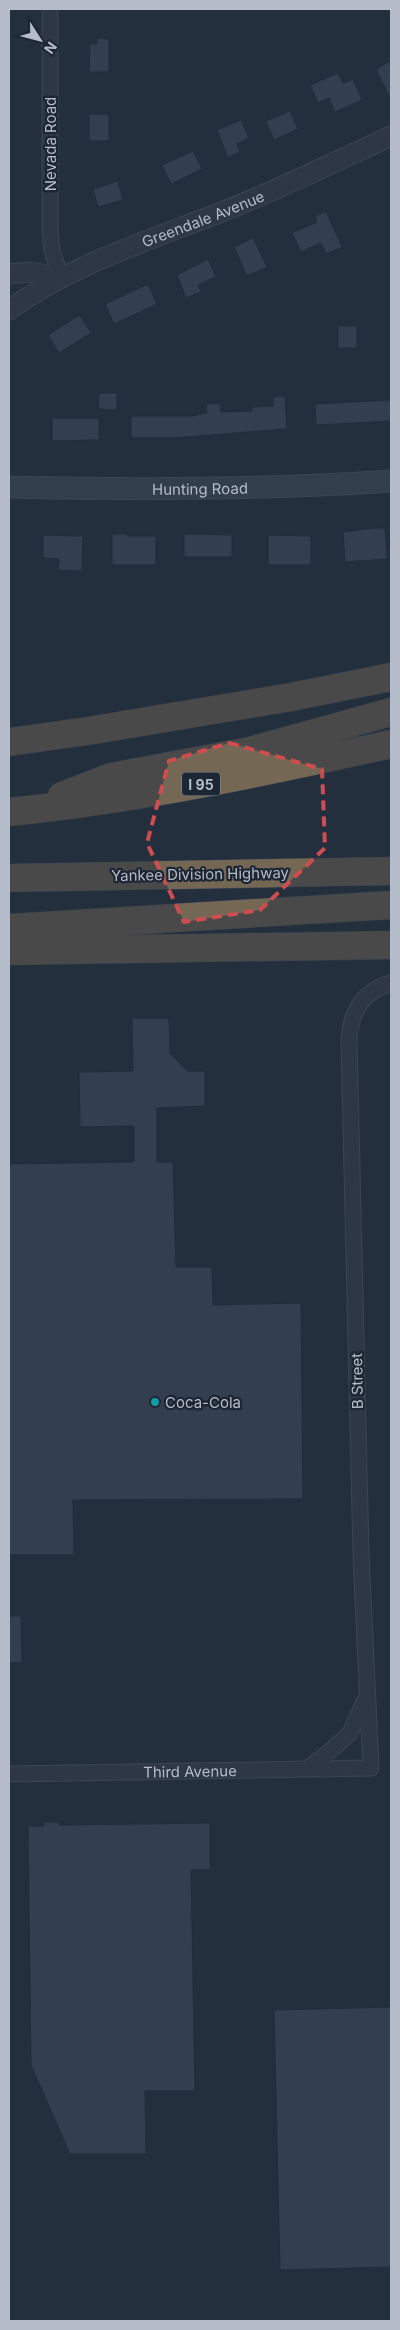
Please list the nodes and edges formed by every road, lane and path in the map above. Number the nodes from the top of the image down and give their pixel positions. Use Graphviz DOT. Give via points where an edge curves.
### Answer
graph roads {
  1 [pos="50,9"];
  2 [pos="391,136"];
  3 [pos="9,274"];
  4 [pos="61,277"];
  5 [pos="9,310"];
  6 [pos="391,481"];
  7 [pos="9,487"];
  8 [pos="391,677"];
  9 [pos="391,712"];
  10 [pos="9,742"];
  11 [pos="391,744"];
  12 [pos="17,812"];
  13 [pos="391,871"];
  14 [pos="9,878"];
  15 [pos="391,905"];
  16 [pos="9,928"];
  17 [pos="391,945"];
  18 [pos="9,952"];
  19 [pos="391,983"];
  20 [pos="366,1698"];
  21 [pos="371,1768"];
  22 [pos="307,1769"];
  23 [pos="9,1774"];
  1 -- 4 [label="street, Nevada Road" via="50,230 54,260"];
  2 -- 4 [label="street, Greendale Avenue" via="252,199"];
  3 -- 4 [label="street" via="29,272"];
  4 -- 5 [label="street, Greendale Avenue"];
  6 -- 7 [label="main road, Hunting Road" via="228,489"];
  8 -- 10 [label="highway" via="88,732"];
  9 -- 12 [label="highway" via="250,751 111,776"];
  11 -- 12 [label="highway, I 95" via="206,783"];
  13 -- 14 [label="highway, Yankee Division Highway"];
  15 -- 16 [label="highway"];
  17 -- 18 [label="highway"];
  19 -- 20 [label="street, B Street" via="375,989 364,998 351,1022 349,1041"];
  20 -- 21 [label="street, B Street"];
  20 -- 22 [label="street" via="350,1733"];
  21 -- 22 [label="street, Third Avenue"];
  22 -- 23 [label="street, Third Avenue"];
}
